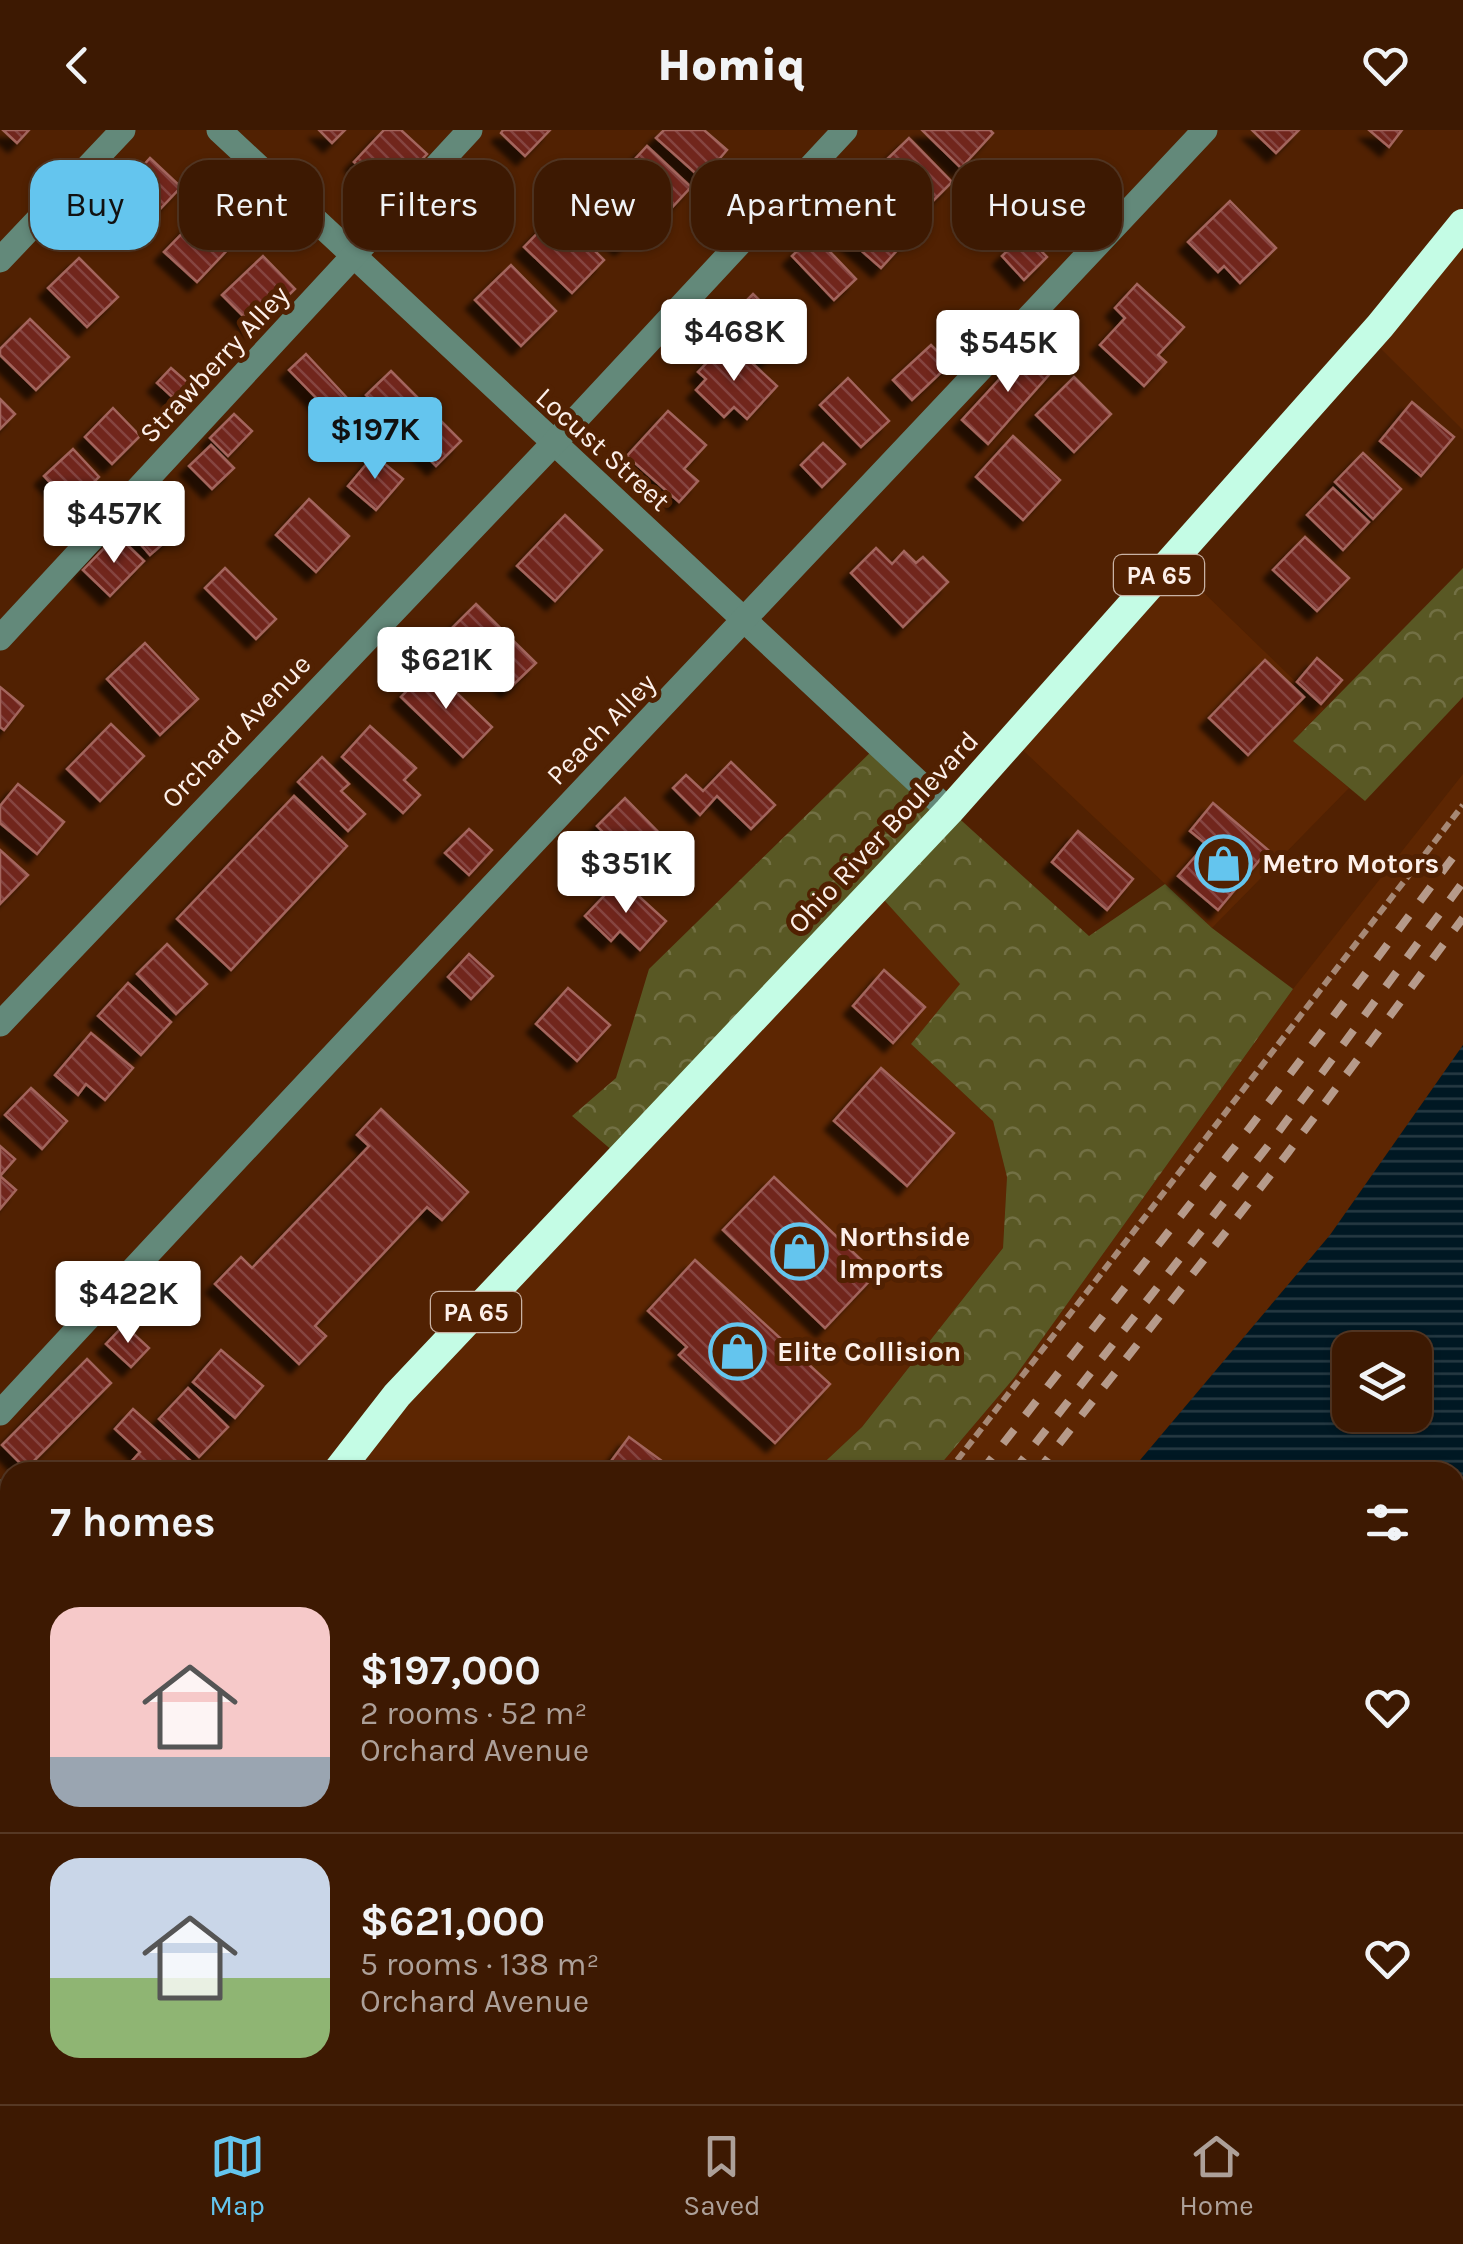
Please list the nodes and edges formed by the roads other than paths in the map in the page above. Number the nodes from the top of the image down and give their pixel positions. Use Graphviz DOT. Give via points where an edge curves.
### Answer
graph roads {
  1 [pos="124,130"];
  2 [pos="218,130"];
  3 [pos="470,130"];
  4 [pos="845,130"];
  5 [pos="1204,130"];
  6 [pos="1463,224"];
  7 [pos="354,257"];
  8 [pos="0,260"];
  9 [pos="553,444"];
  10 [pos="746,620"];
  11 [pos="0,638"];
  12 [pos="949,812"];
  13 [pos="0,1024"];
  14 [pos="0,1413"];
  15 [pos="345,1462"];
  1 -- 8 [label="street"];
  2 -- 7 [label="street, Locust Street"];
  3 -- 7 [label="street, Strawberry Alley"];
  4 -- 9 [label="street, Orchard Avenue"];
  5 -- 10 [label="street, Peach Alley"];
  6 -- 12 [label="highway, Ohio River Boulevard / PA 65"];
  7 -- 9 [label="street, Locust Street"];
  7 -- 11 [label="street, Strawberry Alley"];
  9 -- 10 [label="street, Locust Street"];
  9 -- 13 [label="street, Orchard Avenue"];
  10 -- 12 [label="street, Locust Street"];
  10 -- 14 [label="street, Peach Alley" via="368,1014"];
  12 -- 15 [label="highway, Ohio River Boulevard / PA 65" via="397,1395"];
}
